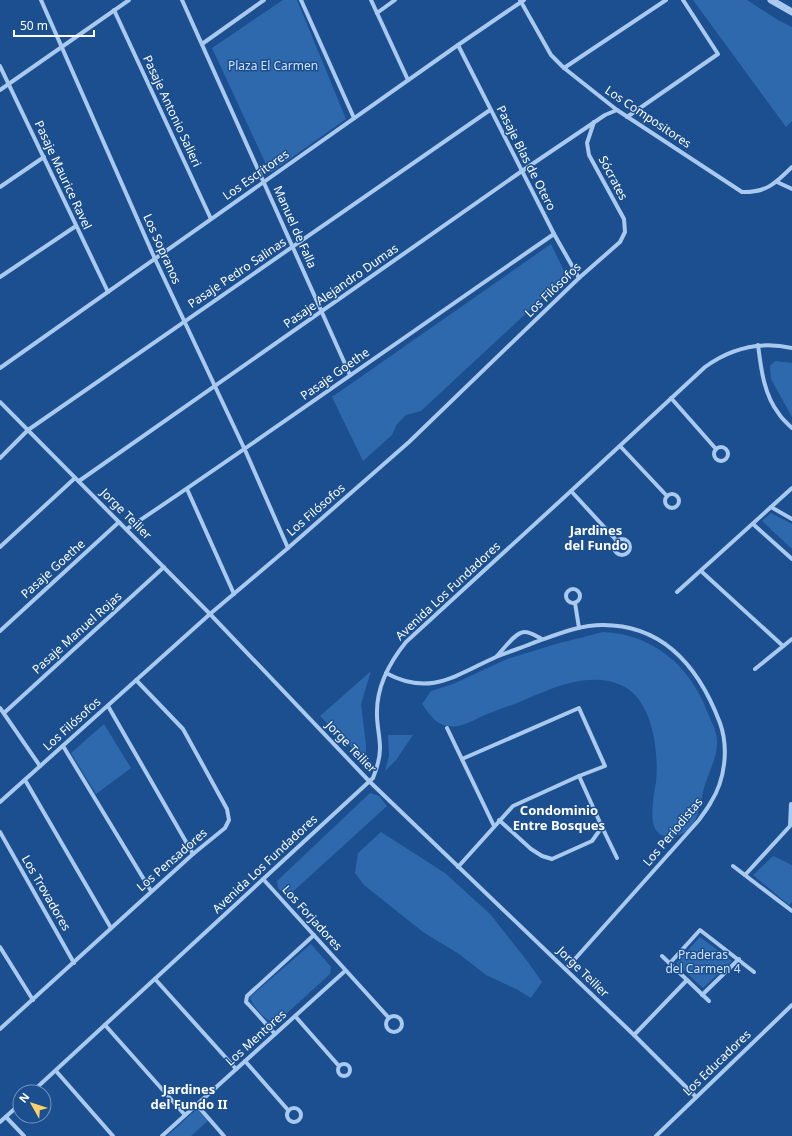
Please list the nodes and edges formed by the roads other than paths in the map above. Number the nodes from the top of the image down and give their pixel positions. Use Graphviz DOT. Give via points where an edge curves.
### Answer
graph roads {
  1 [pos="41,0"];
  2 [pos="129,0"];
  3 [pos="182,0"];
  4 [pos="264,0"];
  5 [pos="301,0"];
  6 [pos="371,0"];
  7 [pos="395,0"];
  8 [pos="666,0"];
  9 [pos="683,0"];
  10 [pos="771,0"];
  11 [pos="522,1"];
  12 [pos="114,10"];
  13 [pos="792,12"];
  14 [pos="377,13"];
  15 [pos="202,44"];
  16 [pos="458,45"];
  17 [pos="62,47"];
  18 [pos="0,66"];
  19 [pos="564,68"];
  20 [pos="408,80"];
  21 [pos="8,84"];
  22 [pos="0,90"];
  23 [pos="490,110"];
  24 [pos="617,110"];
  25 [pos="627,117"];
  26 [pos="354,118"];
  27 [pos="594,122"];
  28 [pos="44,157"];
  29 [pos="792,167"];
  30 [pos="522,171"];
  31 [pos="264,182"];
  32 [pos="777,182"];
  33 [pos="0,187"];
  34 [pos="792,189"];
  35 [pos="211,219"];
  36 [pos="624,219"];
  37 [pos="76,226"];
  38 [pos="554,234"];
  39 [pos="293,247"];
  40 [pos="155,259"];
  41 [pos="0,277"];
  42 [pos="579,278"];
  43 [pos="108,292"];
  44 [pos="322,311"];
  45 [pos="184,321"];
  46 [pos="758,345"];
  47 [pos="792,348"];
  48 [pos="0,368"];
  49 [pos="350,375"];
  50 [pos="215,385"];
  51 [pos="671,398"];
  52 [pos="0,402"];
  53 [pos="792,428"];
  54 [pos="28,430"];
  55 [pos="620,446"];
  56 [pos="716,449"];
  57 [pos="245,450"];
  58 [pos="0,458"];
  59 [pos="75,478"];
  60 [pos="79,481"];
  61 [pos="792,488"];
  62 [pos="187,489"];
  63 [pos="571,491"];
  64 [pos="667,496"];
  65 [pos="771,507"];
  66 [pos="792,519"];
  67 [pos="119,522"];
  68 [pos="753,524"];
  69 [pos="127,529"];
  70 [pos="617,541"];
  71 [pos="0,547"];
  72 [pos="288,548"];
  73 [pos="792,559"];
  74 [pos="164,567"];
  75 [pos="701,570"];
  76 [pos="677,592"];
  77 [pos="234,594"];
  78 [pos="575,603"];
  79 [pos="210,614"];
  80 [pos="579,628"];
  81 [pos="0,631"];
  82 [pos="792,639"];
  83 [pos="542,640"];
  84 [pos="783,646"];
  85 [pos="497,657"];
  86 [pos="756,669"];
  87 [pos="386,673"];
  88 [pos="136,680"];
  89 [pos="108,706"];
  90 [pos="0,708"];
  91 [pos="4,713"];
  92 [pos="447,728"];
  93 [pos="63,746"];
  94 [pos="462,759"];
  95 [pos="40,766"];
  96 [pos="580,776"];
  97 [pos="25,780"];
  98 [pos="369,781"];
  99 [pos="0,802"];
  100 [pos="791,804"];
  101 [pos="499,820"];
  102 [pos="494,826"];
  103 [pos="791,826"];
  104 [pos="602,827"];
  105 [pos="0,832"];
  106 [pos="193,854"];
  107 [pos="617,858"];
  108 [pos="733,866"];
  109 [pos="458,867"];
  110 [pos="745,875"];
  111 [pos="263,879"];
  112 [pos="151,891"];
  113 [pos="791,909"];
  114 [pos="111,928"];
  115 [pos="314,935"];
  116 [pos="0,947"];
  117 [pos="662,956"];
  118 [pos="739,960"];
  119 [pos="74,962"];
  120 [pos="670,963"];
  121 [pos="566,969"];
  122 [pos="346,971"];
  123 [pos="754,972"];
  124 [pos="154,979"];
  125 [pos="687,980"];
  126 [pos="702,995"];
  127 [pos="33,1000"];
  128 [pos="709,1001"];
  129 [pos="792,1005"];
  130 [pos="295,1016"];
  131 [pos="389,1018"];
  132 [pos="105,1025"];
  133 [pos="0,1029"];
  134 [pos="275,1034"];
  135 [pos="634,1035"];
  136 [pos="245,1061"];
  137 [pos="340,1066"];
  138 [pos="236,1069"];
  139 [pos="56,1071"];
  140 [pos="41,1084"];
  141 [pos="696,1097"];
  142 [pos="197,1105"];
  143 [pos="288,1110"];
  144 [pos="12,1111"];
  145 [pos="185,1115"];
  146 [pos="6,1117"];
  147 [pos="0,1122"];
  148 [pos="24,1136"];
  149 [pos="113,1136"];
  150 [pos="162,1136"];
  151 [pos="224,1136"];
  152 [pos="656,1136"];
  1 -- 17 [label="street, Los Sopranos"];
  2 -- 12 [label="street"];
  3 -- 15 [label="street, Manuel de Falla"];
  4 -- 15 [label="street"];
  5 -- 26 [label="street"];
  6 -- 14 [label="street"];
  7 -- 14 [label="street"];
  8 -- 19 [label="street"];
  9 -- 25 [label="street" via="718,54"];
  10 -- 13 [label="street"];
  11 -- 16 [label="street, Los Escritores"];
  11 -- 19 [label="street, Los Compositores" via="551,54"];
  12 -- 17 [label="street"];
  12 -- 35 [label="street, Pasaje Antonio Salieri"];
  14 -- 20 [label="street"];
  15 -- 31 [label="street, Manuel de Falla"];
  16 -- 20 [label="street, Los Escritores"];
  16 -- 23 [label="street, Pasaje Blas de Otero"];
  17 -- 21 [label="street"];
  17 -- 40 [label="street, Los Sopranos"];
  18 -- 21 [label="street, Pasaje Maurice Ravel"];
  19 -- 24 [label="street, Los Compositores"];
  20 -- 26 [label="street, Los Escritores"];
  21 -- 22 [label="street"];
  21 -- 28 [label="street, Pasaje Maurice Ravel"];
  23 -- 30 [label="street, Pasaje Blas de Otero"];
  23 -- 39 [label="street, Pasaje Pedro Salinas"];
  24 -- 25 [label="street, Los Compositores"];
  24 -- 27 [label="street, Pasaje Alejandro Dumas"];
  25 -- 32 [label="street, Los Compositores" via="742,192 764,190"];
  26 -- 31 [label="street, Los Escritores"];
  27 -- 30 [label="street, Pasaje Alejandro Dumas"];
  27 -- 36 [label="street, Sócrates" via="587,143 589,155"];
  28 -- 33 [label="street"];
  28 -- 37 [label="street, Pasaje Maurice Ravel"];
  29 -- 32 [label="street, Los Compositores"];
  30 -- 38 [label="street, Pasaje Blas de Otero"];
  30 -- 44 [label="street, Pasaje Alejandro Dumas"];
  31 -- 35 [label="street, Los Escritores"];
  31 -- 39 [label="street, Manuel de Falla"];
  32 -- 34 [label="street"];
  35 -- 40 [label="street, Los Escritores"];
  36 -- 42 [label="street, Los Filósofos" via="625,232 620,242"];
  37 -- 41 [label="street"];
  37 -- 43 [label="street, Pasaje Maurice Ravel"];
  38 -- 42 [label="street, Pasaje Blas de Otero"];
  38 -- 49 [label="street, Pasaje Goethe"];
  39 -- 44 [label="street, Manuel de Falla"];
  39 -- 45 [label="street, Pasaje Pedro Salinas"];
  40 -- 43 [label="street, Los Escritores"];
  40 -- 45 [label="street, Los Sopranos"];
  42 -- 72 [label="street, Los Filósofos" via="420,432"];
  43 -- 48 [label="street, Los Escritores"];
  44 -- 49 [label="street, Manuel de Falla"];
  44 -- 50 [label="street, Pasaje Alejandro Dumas"];
  45 -- 50 [label="street, Los Sopranos"];
  45 -- 54 [label="street, Pasaje Pedro Salinas"];
  46 -- 47 [label="street, Avenida Los Fundadores"];
  46 -- 51 [label="street, Avenida Los Fundadores" via="717,358"];
  46 -- 53 [label="street" via="763,379 769,394 779,414"];
  49 -- 57 [label="street, Pasaje Goethe"];
  50 -- 57 [label="street, Los Sopranos"];
  50 -- 60 [label="street, Pasaje Alejandro Dumas"];
  51 -- 55 [label="street, Avenida Los Fundadores"];
  51 -- 56 [label="street"];
  52 -- 54 [label="street, Jorge Teilier"];
  54 -- 58 [label="street, Pasaje Pedro Salinas"];
  54 -- 59 [label="street, Jorge Teilier"];
  55 -- 63 [label="street, Avenida Los Fundadores"];
  55 -- 64 [label="street"];
  57 -- 62 [label="street, Pasaje Goethe"];
  57 -- 72 [label="street, Los Sopranos"];
  59 -- 60 [label="street, Jorge Teilier"];
  59 -- 71 [label="street"];
  60 -- 67 [label="street, Jorge Teilier"];
  61 -- 65 [label="street"];
  62 -- 69 [label="street, Pasaje Goethe"];
  62 -- 77 [label="street"];
  63 -- 70 [label="street"];
  63 -- 87 [label="street, Avenida Los Fundadores" via="406,642"];
  65 -- 66 [label="street"];
  65 -- 68 [label="street"];
  67 -- 69 [label="street, Jorge Teilier"];
  67 -- 81 [label="street, Pasaje Goethe"];
  68 -- 73 [label="street"];
  68 -- 75 [label="street"];
  69 -- 74 [label="street, Jorge Teilier"];
  72 -- 77 [label="street, Los Filósofos"];
  74 -- 79 [label="street, Jorge Teilier"];
  74 -- 91 [label="street, Pasaje Manuel Rojas"];
  75 -- 76 [label="street"];
  75 -- 84 [label="street"];
  77 -- 79 [label="street, Los Filósofos"];
  78 -- 80 [label="street"];
  79 -- 88 [label="street, Los Filósofos"];
  79 -- 98 [label="street, Jorge Teilier"];
  80 -- 83 [label="street, Los Periodistas" via="559,632"];
  80 -- 121 [label="street, Los Periodistas" via="623,626 644,633 673,650 700,681 711,701 721,726 725,749 718,787 712,802 699,820"];
  82 -- 84 [label="street"];
  83 -- 85 [label="street, Los Periodistas"];
  83 -- 85 [label="street, Los Periodistas" via="522,632"];
  84 -- 86 [label="street"];
  85 -- 87 [label="street, Los Periodistas" via="437,683 405,682"];
  87 -- 98 [label="street, Avenida Los Fundadores" via="378,697 378,764 373,778"];
  88 -- 89 [label="street, Los Filósofos"];
  88 -- 106 [label="street, Los Pensadores" via="182,729 227,809 229,820 225,828"];
  89 -- 93 [label="street, Los Filósofos"];
  89 -- 106 [label="street"];
  90 -- 91 [label="street"];
  91 -- 95 [label="street"];
  92 -- 94 [label="street"];
  93 -- 95 [label="street, Los Filósofos"];
  93 -- 112 [label="street"];
  94 -- 96 [label="street" via="579,708 605,766"];
  94 -- 102 [label="street"];
  95 -- 97 [label="street, Los Filósofos"];
  96 -- 101 [label="street" via="513,806"];
  96 -- 104 [label="street"];
  97 -- 99 [label="street, Los Filósofos"];
  97 -- 114 [label="street"];
  98 -- 109 [label="street, Jorge Teilier"];
  98 -- 111 [label="street, Avenida Los Fundadores"];
  100 -- 103 [label="street"];
  101 -- 102 [label="street"];
  101 -- 104 [label="street" via="536,853 552,859 592,841"];
  102 -- 109 [label="street"];
  103 -- 110 [label="street"];
  104 -- 107 [label="street"];
  105 -- 119 [label="street, Los Trovadores"];
  106 -- 112 [label="street, Los Pensadores"];
  108 -- 110 [label="street"];
  109 -- 121 [label="street, Jorge Teilier"];
  110 -- 113 [label="street"];
  111 -- 115 [label="street, Los Forjadores"];
  111 -- 124 [label="street, Avenida Los Fundadores"];
  112 -- 114 [label="street, Los Pensadores"];
  114 -- 119 [label="street, Los Pensadores"];
  115 -- 122 [label="street, Los Forjadores"];
  115 -- 134 [label="street" via="247,996 246,1002"];
  116 -- 127 [label="street"];
  117 -- 120 [label="street"];
  118 -- 120 [label="street" via="700,930"];
  118 -- 123 [label="street"];
  118 -- 126 [label="street"];
  119 -- 127 [label="street, Los Pensadores"];
  120 -- 125 [label="street"];
  121 -- 135 [label="street, Jorge Teilier"];
  122 -- 130 [label="street, Los Mentores"];
  122 -- 131 [label="street, Los Forjadores"];
  124 -- 132 [label="street, Avenida Los Fundadores"];
  124 -- 138 [label="street"];
  125 -- 126 [label="street"];
  125 -- 135 [label="street"];
  126 -- 128 [label="street"];
  127 -- 133 [label="street, Los Pensadores"];
  129 -- 141 [label="street, Los Educadores"];
  130 -- 134 [label="street, Los Mentores"];
  130 -- 137 [label="street"];
  132 -- 139 [label="street, Avenida Los Fundadores"];
  132 -- 145 [label="street"];
  134 -- 136 [label="street, Los Mentores"];
  135 -- 141 [label="street, Jorge Teilier"];
  136 -- 138 [label="street, Los Mentores"];
  136 -- 143 [label="street"];
  138 -- 142 [label="street, Los Mentores"];
  139 -- 140 [label="street, Avenida Los Fundadores"];
  139 -- 149 [label="street"];
  141 -- 152 [label="street, Los Educadores"];
  142 -- 145 [label="street, Los Mentores"];
  142 -- 151 [label="street"];
  144 -- 146 [label="street"];
  145 -- 150 [label="street, Los Mentores"];
  146 -- 147 [label="street"];
  146 -- 148 [label="street"];
}
